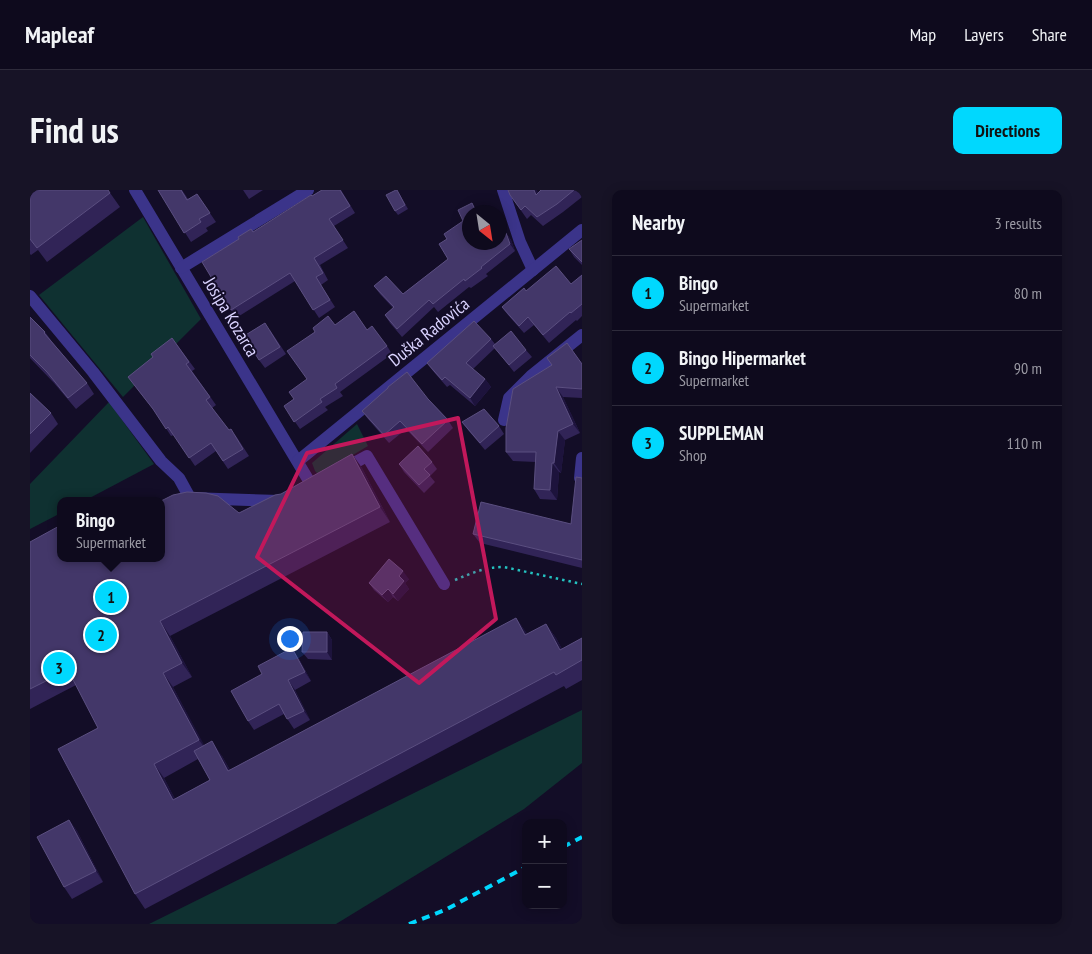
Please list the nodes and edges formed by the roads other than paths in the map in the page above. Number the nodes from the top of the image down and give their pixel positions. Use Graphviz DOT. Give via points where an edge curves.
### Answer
graph roads {
  1 [pos="135,190"];
  2 [pos="308,190"];
  3 [pos="503,190"];
  4 [pos="582,230"];
  5 [pos="181,268"];
  6 [pos="533,270"];
  7 [pos="30,296"];
  8 [pos="582,335"];
  9 [pos="504,420"];
  10 [pos="582,458"];
  11 [pos="298,461"];
  12 [pos="336,473"];
  13 [pos="580,478"];
  14 [pos="444,584"];
  1 -- 5 [label="street, Josipa Kozarca"];
  2 -- 5 [label="street"];
  3 -- 6 [label="street"];
  4 -- 6 [label="street, Duška Radovića"];
  5 -- 11 [label="street, Josipa Kozarca"];
  6 -- 11 [label="street, Duška Radovića"];
  7 -- 11 [label="street, Josipa Kozarca" via="161,461 179,478 190,498 292,498 316,483"];
  8 -- 9 [label="street" via="509,398"];
  10 -- 13 [label="street"];
  12 -- 14 [label="street" via="367,456"];
}
